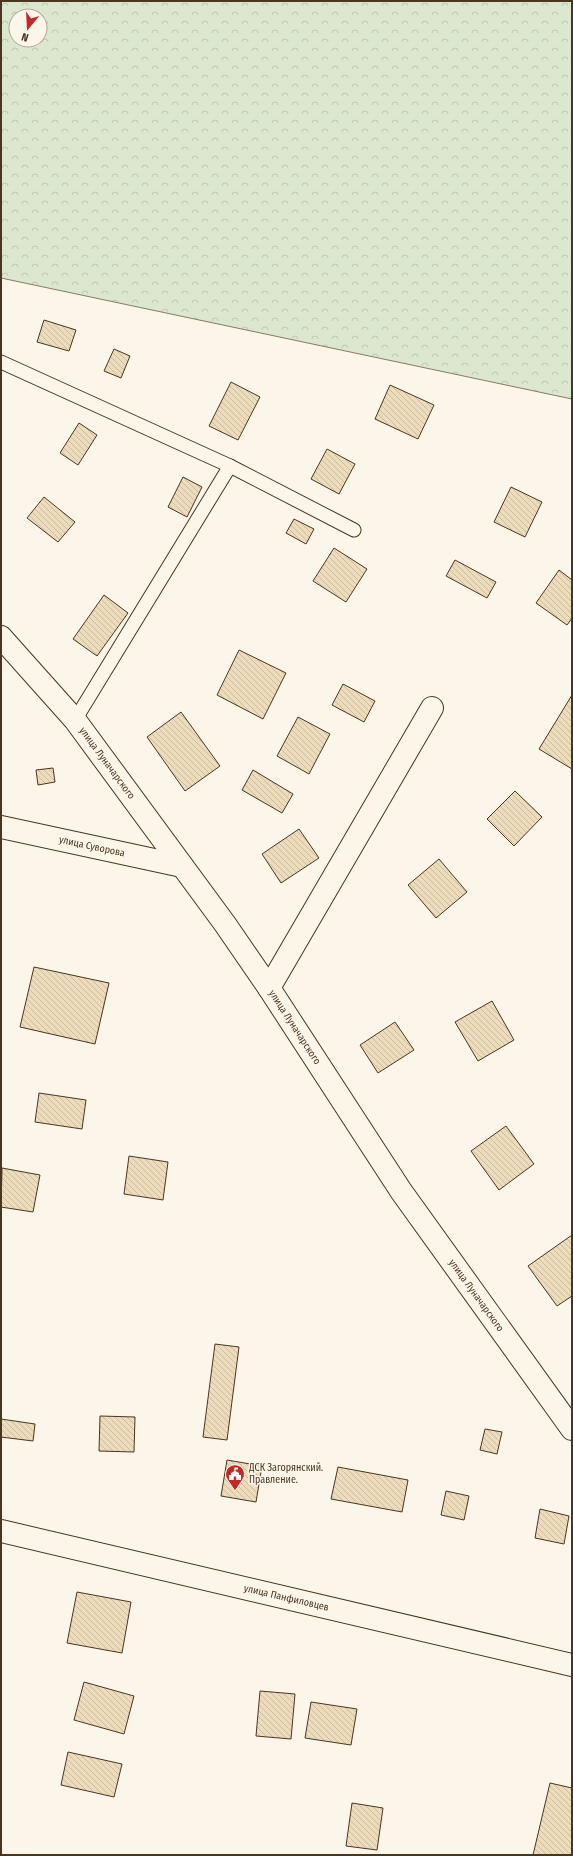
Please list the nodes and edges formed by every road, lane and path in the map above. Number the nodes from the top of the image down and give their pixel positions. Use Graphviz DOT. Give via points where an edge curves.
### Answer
graph roads {
  1 [pos="1,362"];
  2 [pos="230,466"];
  3 [pos="354,530"];
  4 [pos="1,637"];
  5 [pos="432,708"];
  6 [pos="75,720"];
  7 [pos="1,827"];
  8 [pos="182,866"];
  9 [pos="269,988"];
  10 [pos="572,1429"];
  11 [pos="1,1531"];
  12 [pos="572,1665"];
  1 -- 2 [label="lane"];
  2 -- 3 [label="lane"];
  2 -- 6 [label="lane"];
  4 -- 6 [label="street, улица Луначарского"];
  5 -- 9 [label="street"];
  6 -- 8 [label="street, улица Луначарского"];
  7 -- 8 [label="street, улица Суворова"];
  8 -- 9 [label="street, улица Луначарского"];
  9 -- 10 [label="street, улица Луначарского" via="401,1191"];
  11 -- 12 [label="street, улица Панфиловцев"];
}
